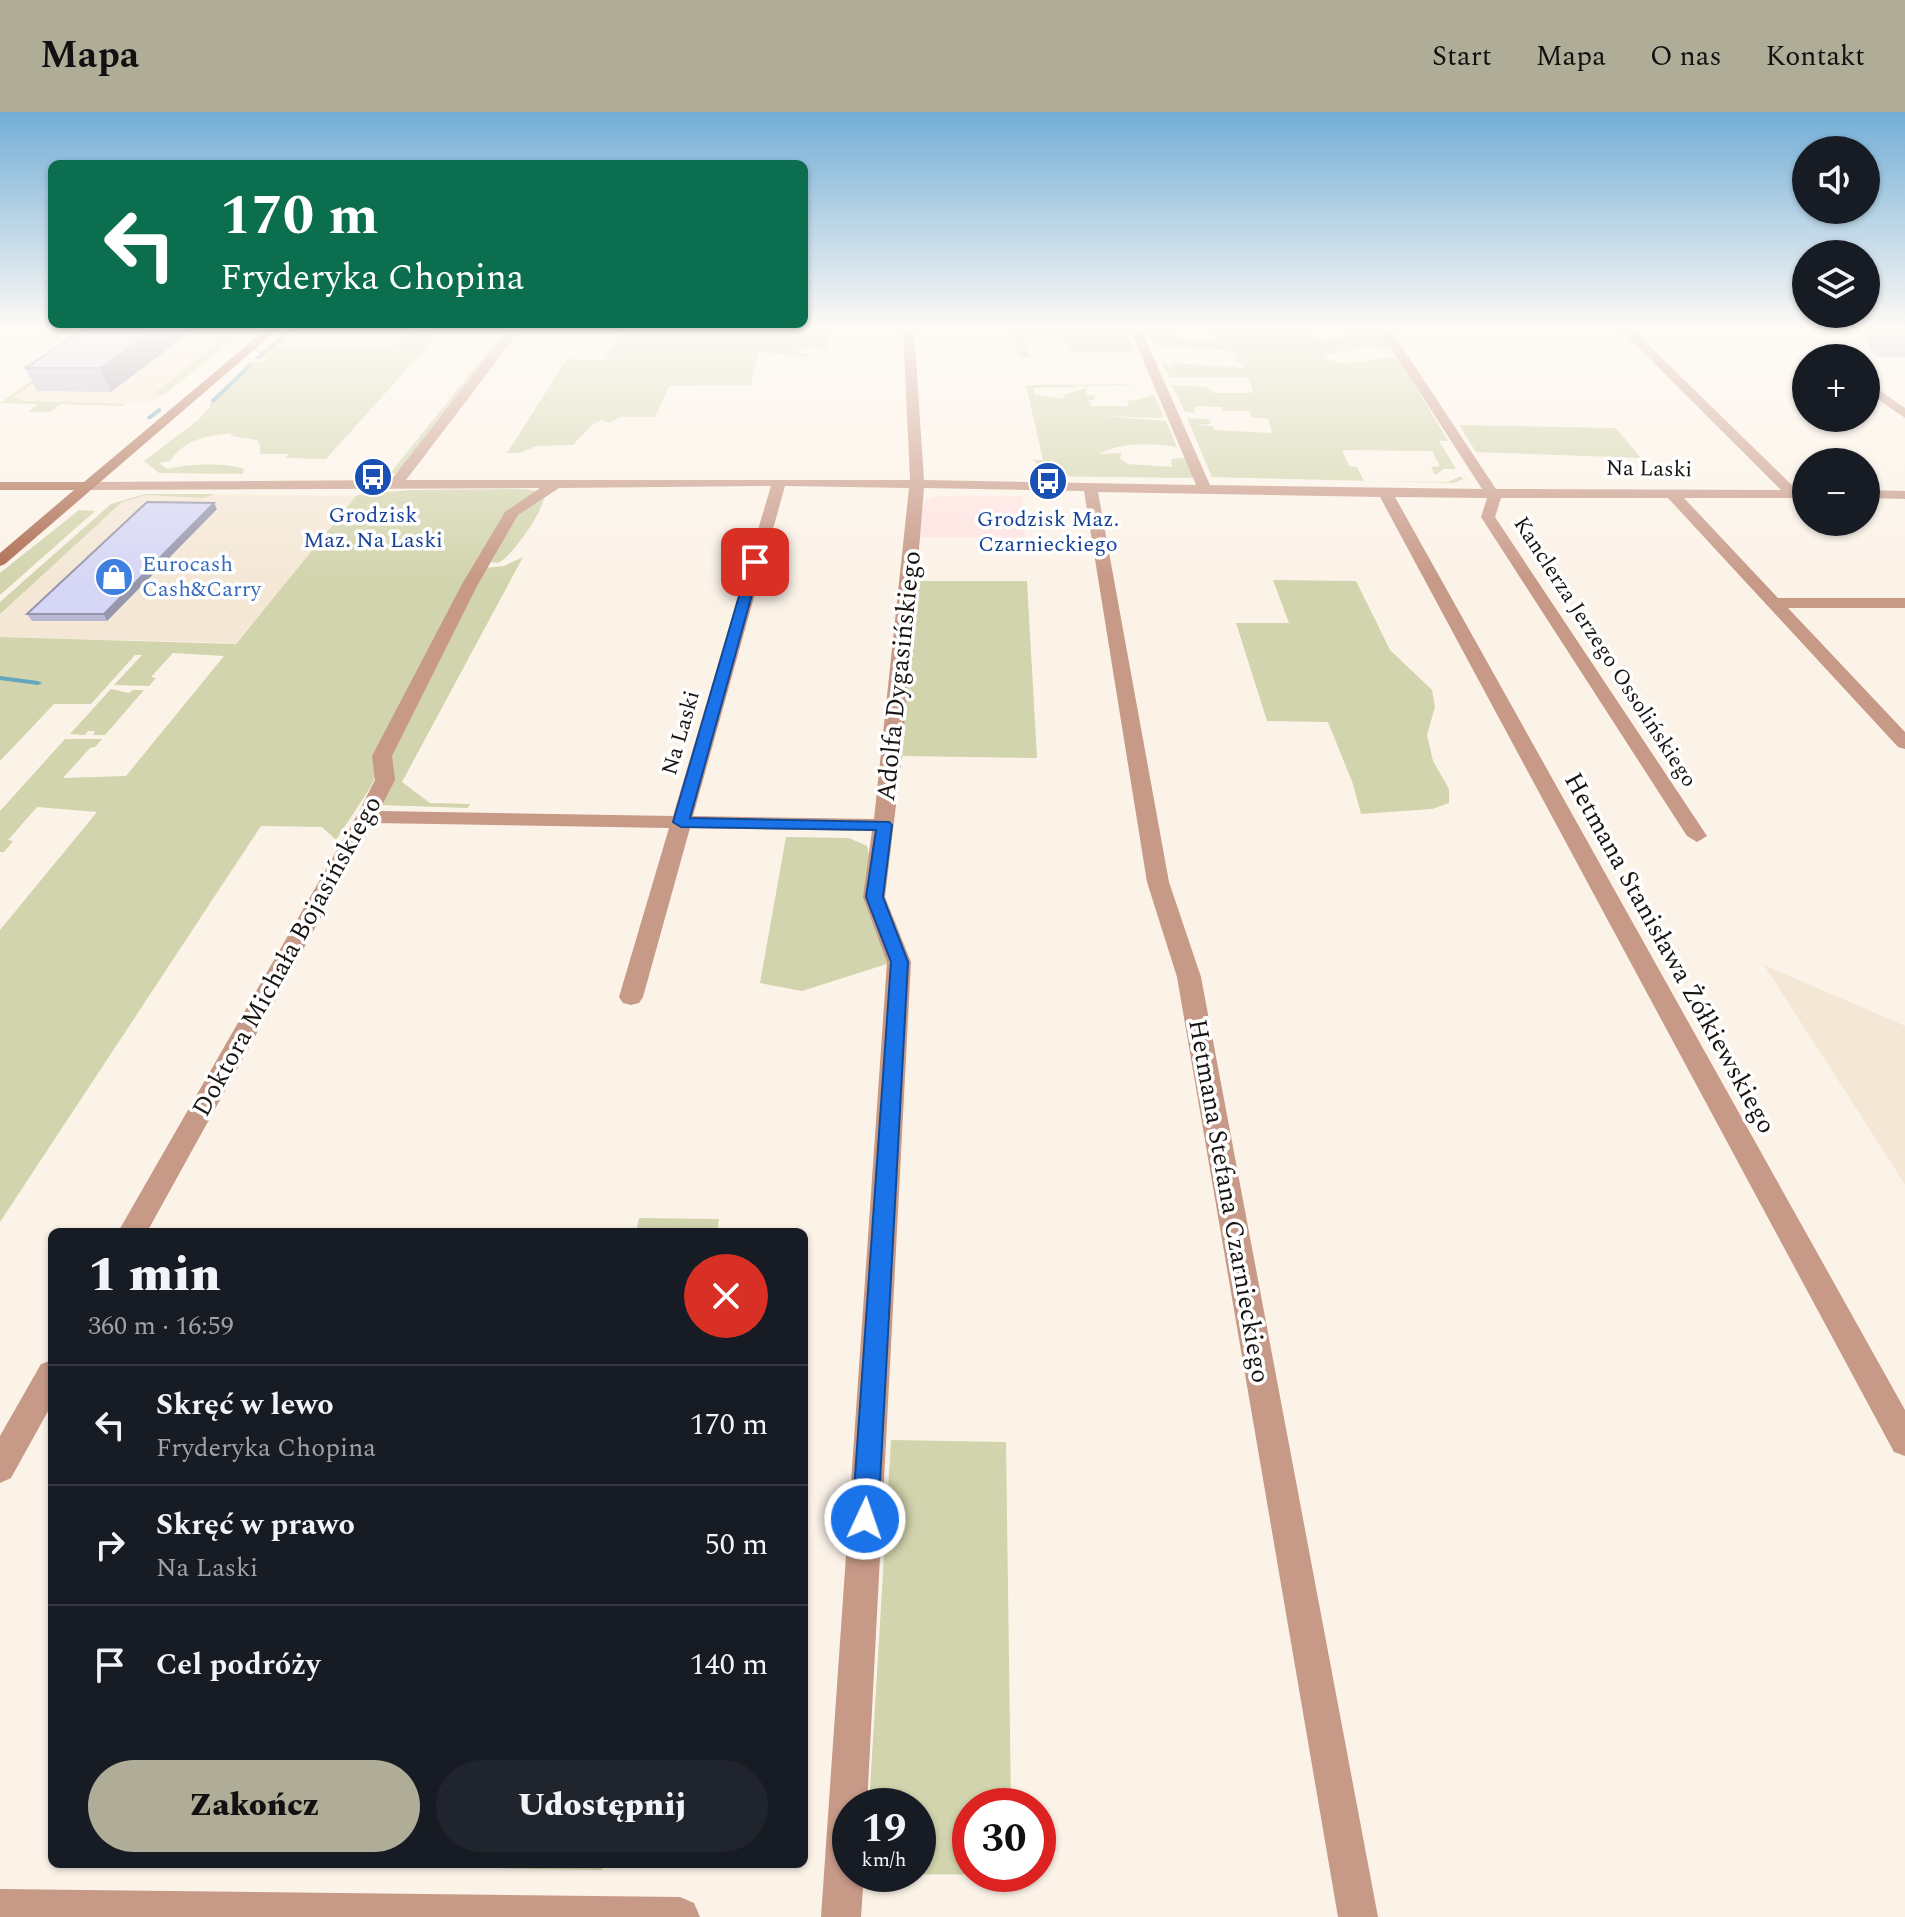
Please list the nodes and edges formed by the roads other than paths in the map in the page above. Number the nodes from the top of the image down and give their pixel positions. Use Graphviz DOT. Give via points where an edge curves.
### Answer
graph roads {
  1 [pos="173,413"];
  2 [pos="450,413"];
  3 [pos="914,413"];
  4 [pos="1172,413"];
  5 [pos="1439,413"];
  6 [pos="1714,413"];
  7 [pos="397,482"];
  8 [pos="779,482"];
  9 [pos="557,483"];
  10 [pos="916,483"];
  11 [pos="0,486"];
  12 [pos="88,486"];
  13 [pos="1090,487"];
  14 [pos="1792,487"];
  15 [pos="1204,488"];
  16 [pos="1490,492"];
  17 [pos="1385,493"];
  18 [pos="1672,494"];
  19 [pos="1792,494"];
  20 [pos="1880,494"];
  21 [pos="1905,495"];
  22 [pos="0,561"];
  23 [pos="1776,603"];
  24 [pos="1905,603"];
  25 [pos="1905,743"];
  26 [pos="366,817"];
  27 [pos="681,822"];
  28 [pos="884,825"];
  29 [pos="1697,836"];
  30 [pos="631,997"];
  31 [pos="134,1228"];
  32 [pos="48,1381"];
  33 [pos="1905,1441"];
  34 [pos="0,1467"];
  35 [pos="0,1909"];
  36 [pos="680,1917"];
  37 [pos="841,1917"];
  38 [pos="1358,1917"];
  1 -- 12 [label="main road"];
  2 -- 7 [label="street"];
  3 -- 10 [label="street, Adolfa Dygasińskiego"];
  4 -- 15 [label="street"];
  5 -- 16 [label="street"];
  6 -- 14 [label="street"];
  7 -- 9 [label="street, Na Laski"];
  7 -- 12 [label="street, Na Laski"];
  8 -- 9 [label="street, Na Laski"];
  8 -- 10 [label="street, Na Laski"];
  8 -- 27 [label="street, Na Laski"];
  9 -- 26 [label="street, Doktora Michała Bojasińskiego" via="514,510 481,565 382,756 385,780"];
  10 -- 13 [label="street, Na Laski"];
  10 -- 28 [label="street, Adolfa Dygasińskiego"];
  11 -- 12 [label="main road"];
  12 -- 22 [label="main road"];
  13 -- 15 [label="street, Na Laski"];
  13 -- 38 [label="street, Hetmana Stefana Czarnieckiego" via="1158,882 1189,977"];
  15 -- 17 [label="street, Na Laski"];
  16 -- 17 [label="street, Na Laski"];
  16 -- 18 [label="street, Na Laski"];
  16 -- 29 [label="street, Kanclerza Jerzego Ossolińskiego" via="1494,497 1488,517"];
  17 -- 33 [label="street, Hetmana Stanisława Żółkiewskiego"];
  18 -- 19 [label="street, Na Laski"];
  18 -- 23 [label="street"];
  20 -- 21 [label="street"];
  23 -- 24 [label="street"];
  23 -- 25 [label="street"];
  26 -- 27 [label="street"];
  26 -- 31 [label="street, Doktora Michała Bojasińskiego"];
  27 -- 28 [label="street"];
  27 -- 30 [label="street, Na Laski"];
  28 -- 37 [label="street, Adolfa Dygasińskiego" via="874,897 899,962"];
  32 -- 34 [label="street"];
  35 -- 36 [label="street"];
}
